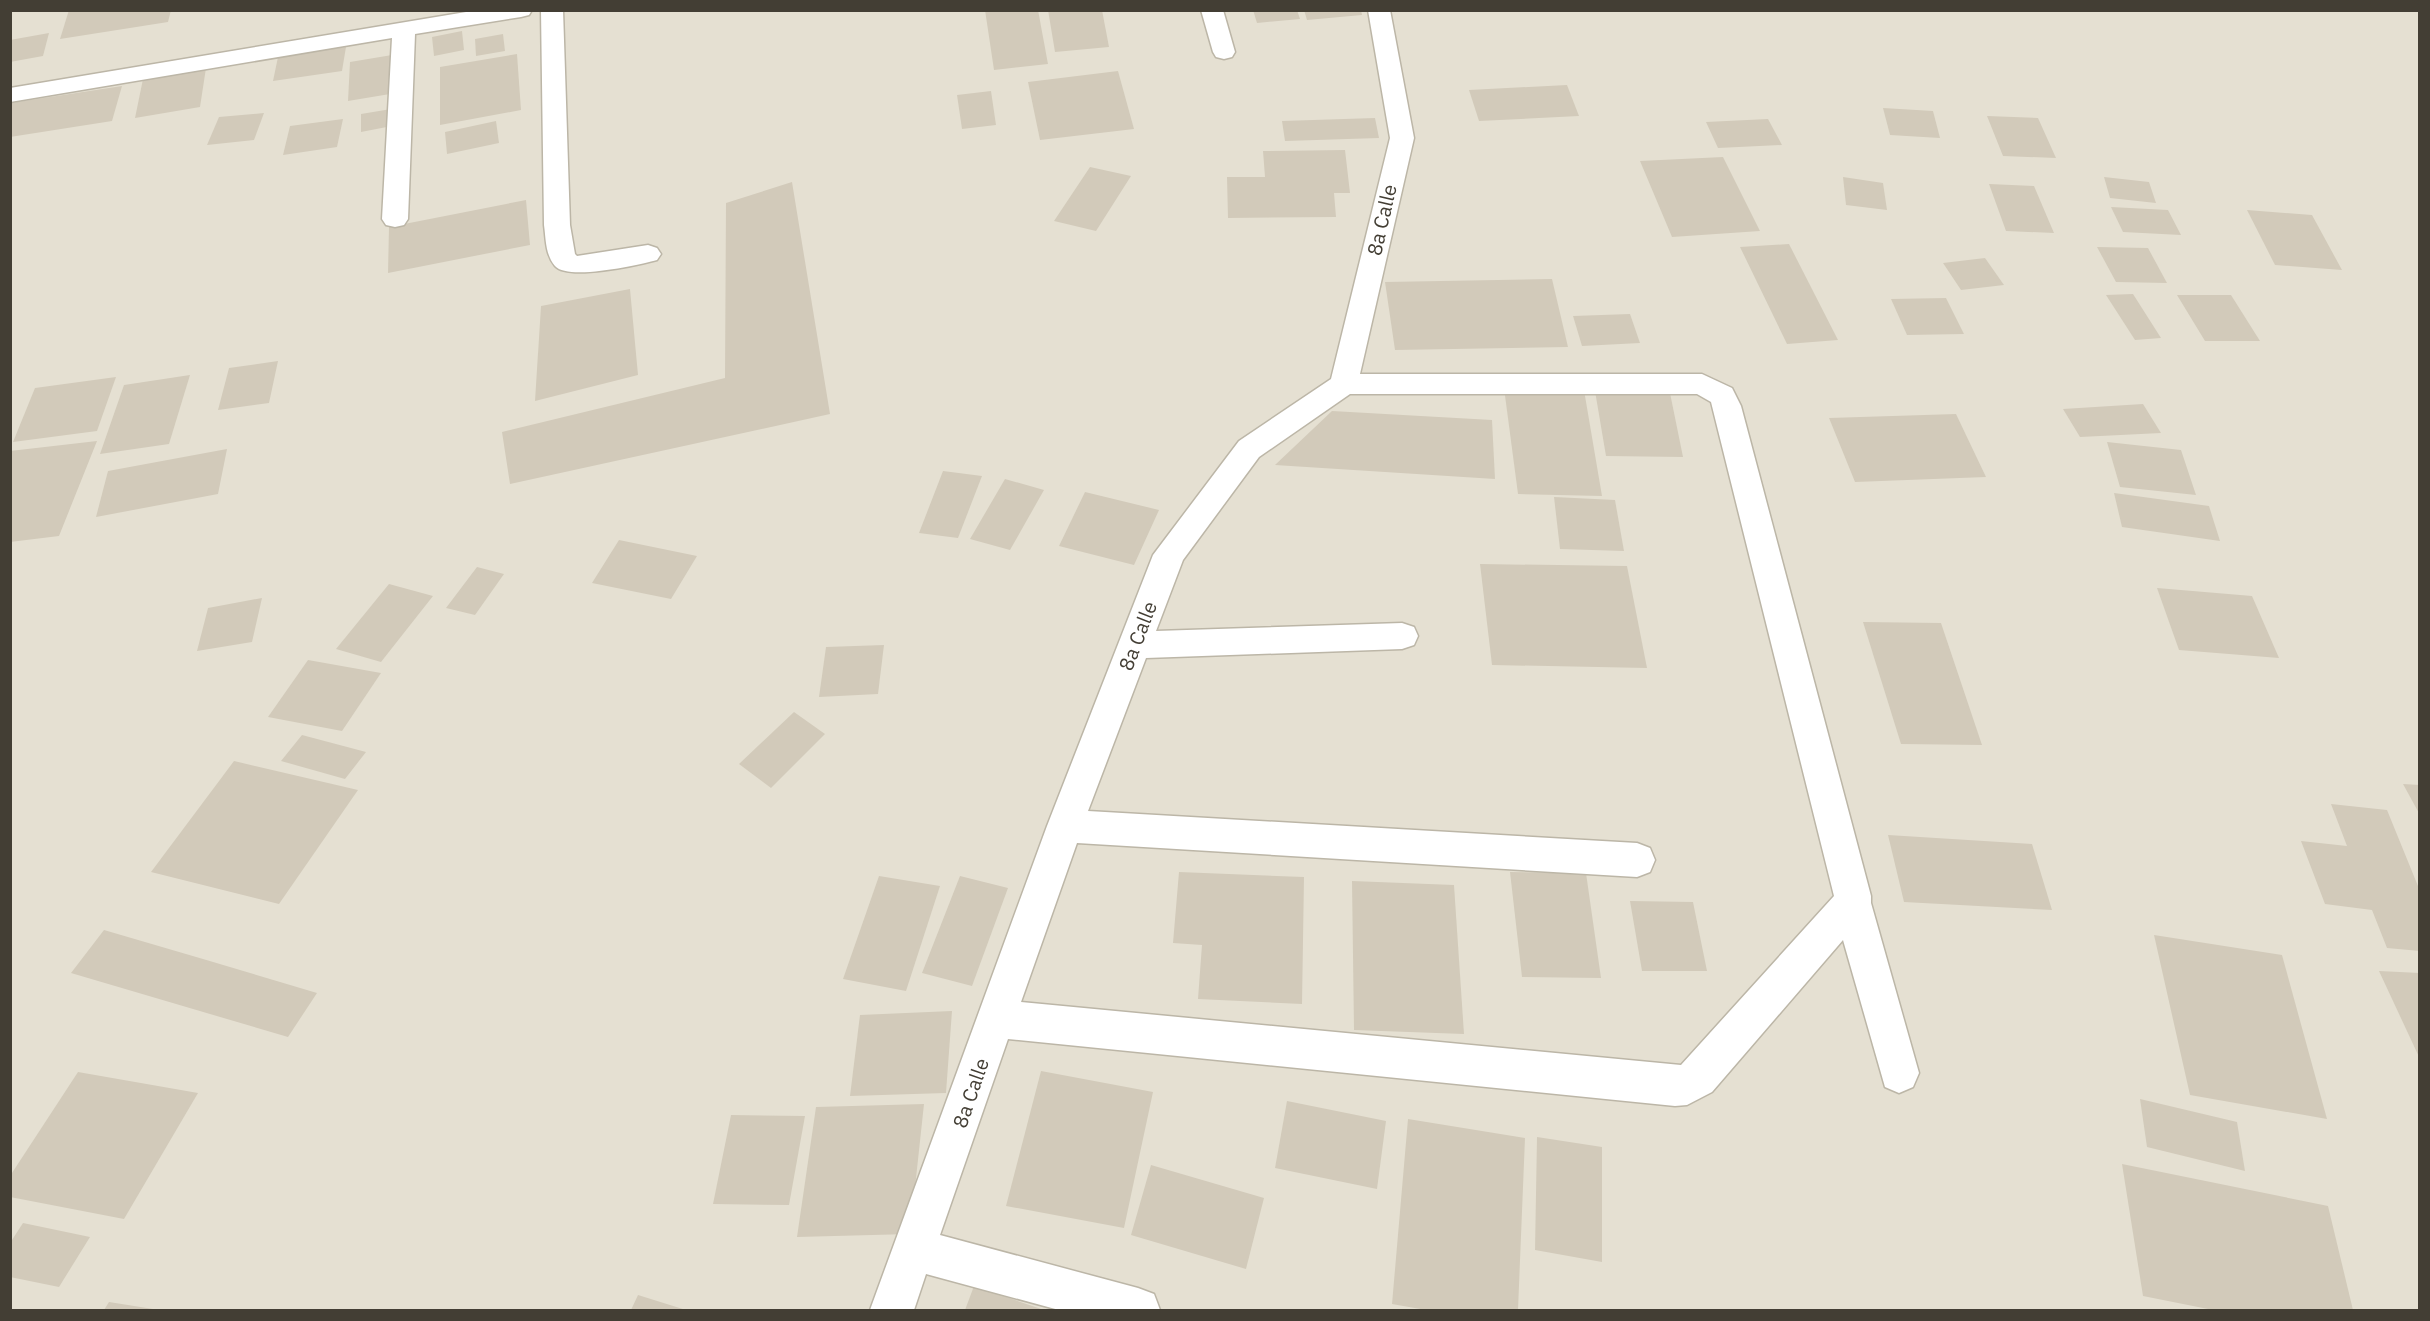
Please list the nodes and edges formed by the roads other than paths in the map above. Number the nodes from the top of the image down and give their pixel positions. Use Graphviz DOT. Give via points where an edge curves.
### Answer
graph roads {
  1 [pos="521,10"];
  2 [pos="552,10"];
  3 [pos="1212,10"];
  4 [pos="1378,10"];
  5 [pos="418,23"];
  6 [pos="1224,52"];
  7 [pos="10,95"];
  8 [pos="395,219"];
  9 [pos="648,254"];
  10 [pos="1344,384"];
  11 [pos="1402,636"];
  12 [pos="1134,645"];
  13 [pos="1065,826"];
  14 [pos="1637,860"];
  15 [pos="1852,903"];
  16 [pos="996,1019"];
  17 [pos="1899,1073"];
  18 [pos="915,1250"];
  19 [pos="892,1311"];
  20 [pos="1138,1311"];
  1 -- 5 [label="street"];
  2 -- 9 [label="street" via="557,225 562,259 574,265"];
  3 -- 6 [label="street"];
  4 -- 10 [label="street, 8a Calle" via="1401,138"];
  5 -- 7 [label="street"];
  5 -- 8 [label="street"];
  10 -- 12 [label="street, 8a Calle" via="1249,449 1169,555"];
  10 -- 15 [label="street" via="1702,384 1722,395 1854,896"];
  11 -- 12 [label="street"];
  12 -- 13 [label="street, 8a Calle"];
  13 -- 14 [label="street"];
  13 -- 16 [label="street, 8a Calle"];
  15 -- 16 [label="street" via="1698,1078 1687,1085"];
  15 -- 17 [label="street"];
  16 -- 18 [label="street, 8a Calle"];
  18 -- 19 [label="street, 8a Calle"];
  18 -- 20 [label="street"];
}
